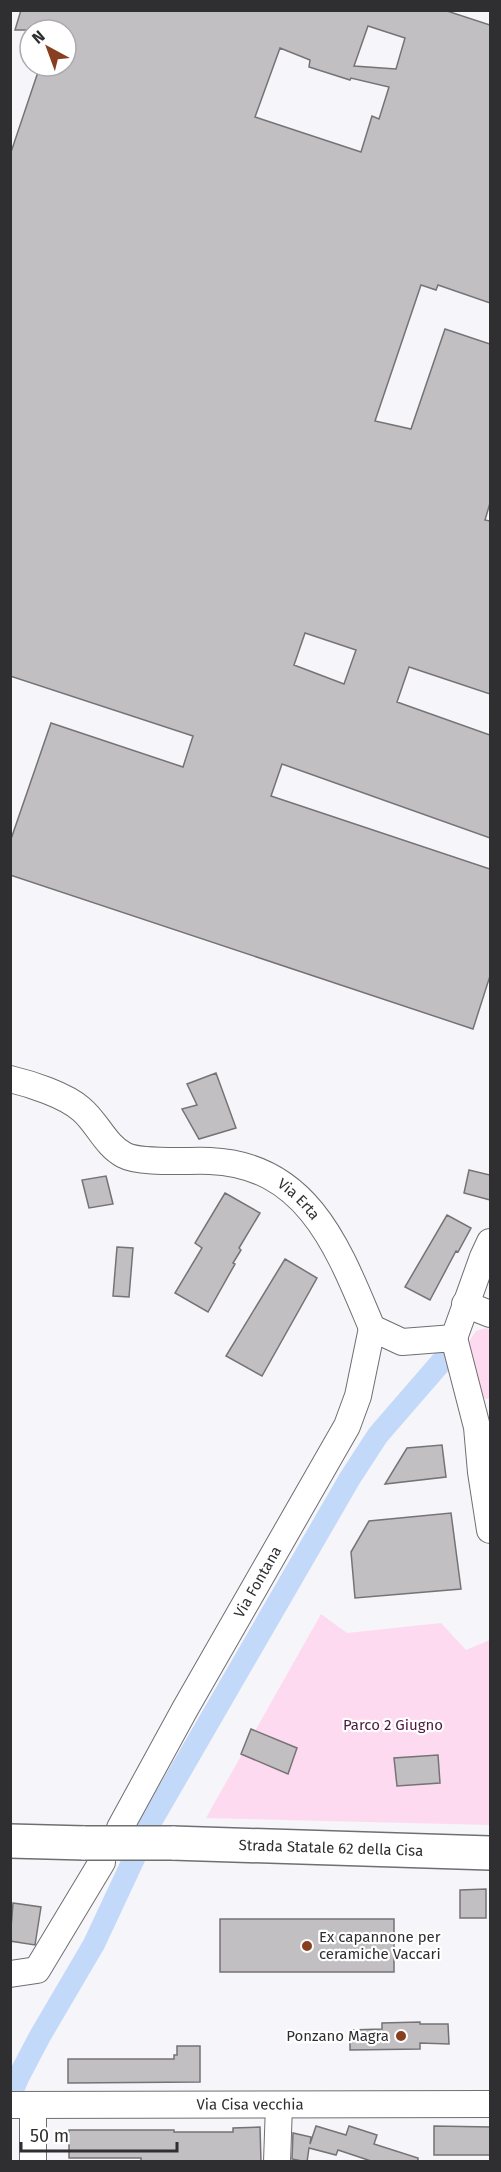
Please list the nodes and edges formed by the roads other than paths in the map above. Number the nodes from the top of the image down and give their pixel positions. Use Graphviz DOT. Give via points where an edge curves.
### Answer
graph roads {
  1 [pos="10,1079"];
  2 [pos="490,1242"];
  3 [pos="465,1304"];
  4 [pos="490,1314"];
  5 [pos="372,1328"];
  6 [pos="454,1338"];
  7 [pos="484,1423"];
  8 [pos="490,1530"];
  9 [pos="120,1828"];
  10 [pos="10,1841"];
  11 [pos="93,1852"];
  12 [pos="490,1853"];
  13 [pos="10,1974"];
  14 [pos="490,2104"];
  15 [pos="20,2105"];
  16 [pos="279,2105"];
  17 [pos="33,2162"];
  18 [pos="277,2162"];
  1 -- 5 [label="street, Via Erta" via="37,1086 80,1108 111,1146 126,1156 251,1167 279,1181 325,1227"];
  2 -- 3 [label="street"];
  3 -- 4 [label="street"];
  3 -- 6 [label="street"];
  5 -- 6 [label="street" via="402,1342"];
  5 -- 9 [label="street, Via Fontana" via="358,1396 347,1426"];
  6 -- 7 [label="street"];
  7 -- 8 [label="street" via="481,1472"];
  10 -- 11 [label="main road"];
  11 -- 12 [label="main road, Strada Statale 62 della Cisa, bridge" via="172,1843"];
  11 -- 13 [label="street" via="37,1971"];
  14 -- 16 [label="street, Via Cisa vecchia"];
  15 -- 16 [label="street, Via Cisa vecchia"];
  15 -- 17 [label="street"];
  16 -- 18 [label="street"];
}
